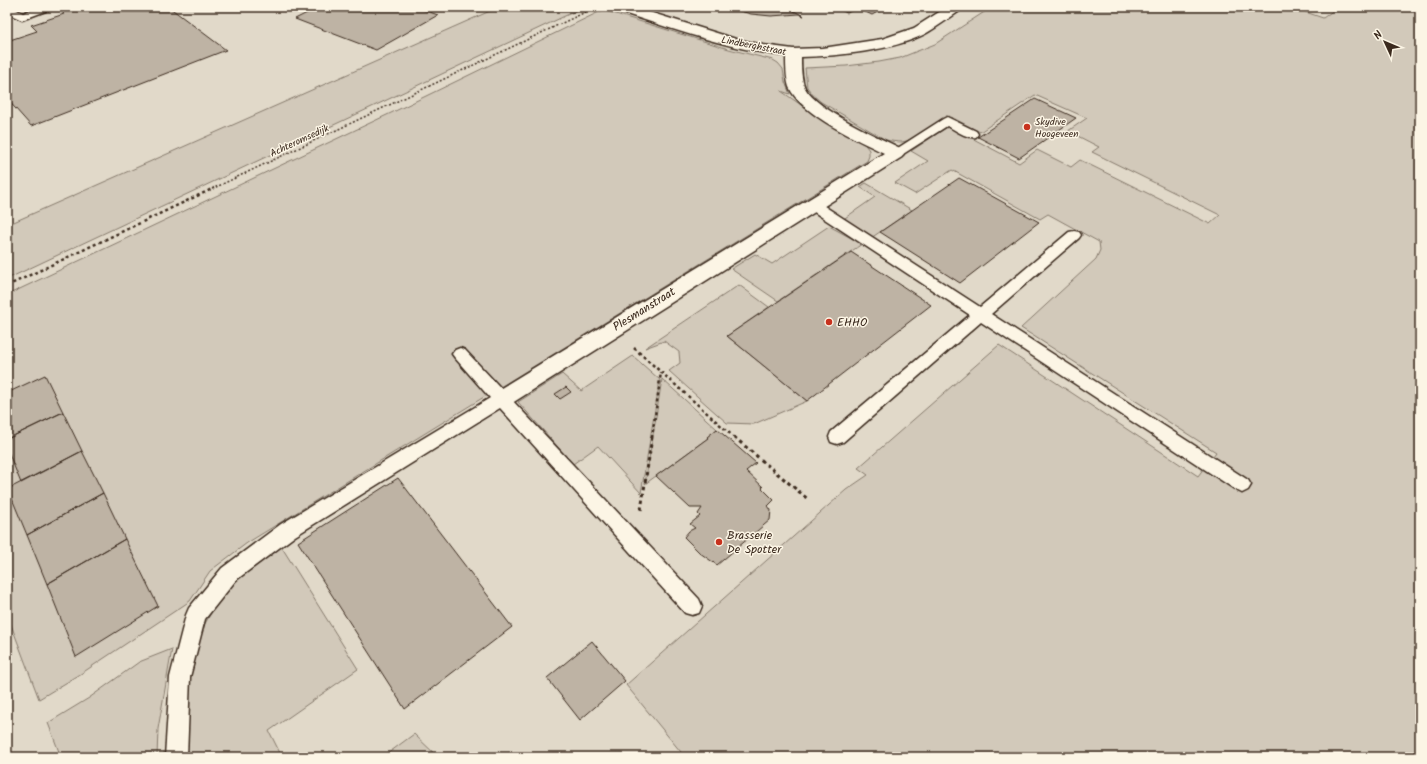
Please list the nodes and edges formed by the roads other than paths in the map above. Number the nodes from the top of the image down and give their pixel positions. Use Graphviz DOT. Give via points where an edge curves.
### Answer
graph roads {
  1 [pos="48,7"];
  2 [pos="619,7"];
  3 [pos="956,7"];
  4 [pos="7,9"];
  5 [pos="793,53"];
  6 [pos="972,134"];
  7 [pos="896,153"];
  8 [pos="813,205"];
  9 [pos="1074,235"];
  10 [pos="981,314"];
  11 [pos="460,354"];
  12 [pos="500,399"];
  13 [pos="837,437"];
  14 [pos="1242,485"];
  15 [pos="692,606"];
  16 [pos="176,757"];
  1 -- 4 [label="lane" via="22,18"];
  2 -- 5 [label="street, Lindberghstraat" via="732,42"];
  3 -- 5 [label="street, Lindberghstraat" via="919,31 885,44"];
  5 -- 7 [label="street" via="796,84 803,98 817,109"];
  6 -- 7 [label="lane" via="947,121"];
  7 -- 8 [label="street, Plesmanstraat"];
  8 -- 10 [label="lane"];
  8 -- 12 [label="street, Plesmanstraat"];
  9 -- 10 [label="lane"];
  10 -- 13 [label="lane"];
  10 -- 14 [label="lane"];
  11 -- 12 [label="lane"];
  12 -- 15 [label="lane"];
  12 -- 16 [label="lane" via="288,530 229,574 196,615 180,677"];
}
